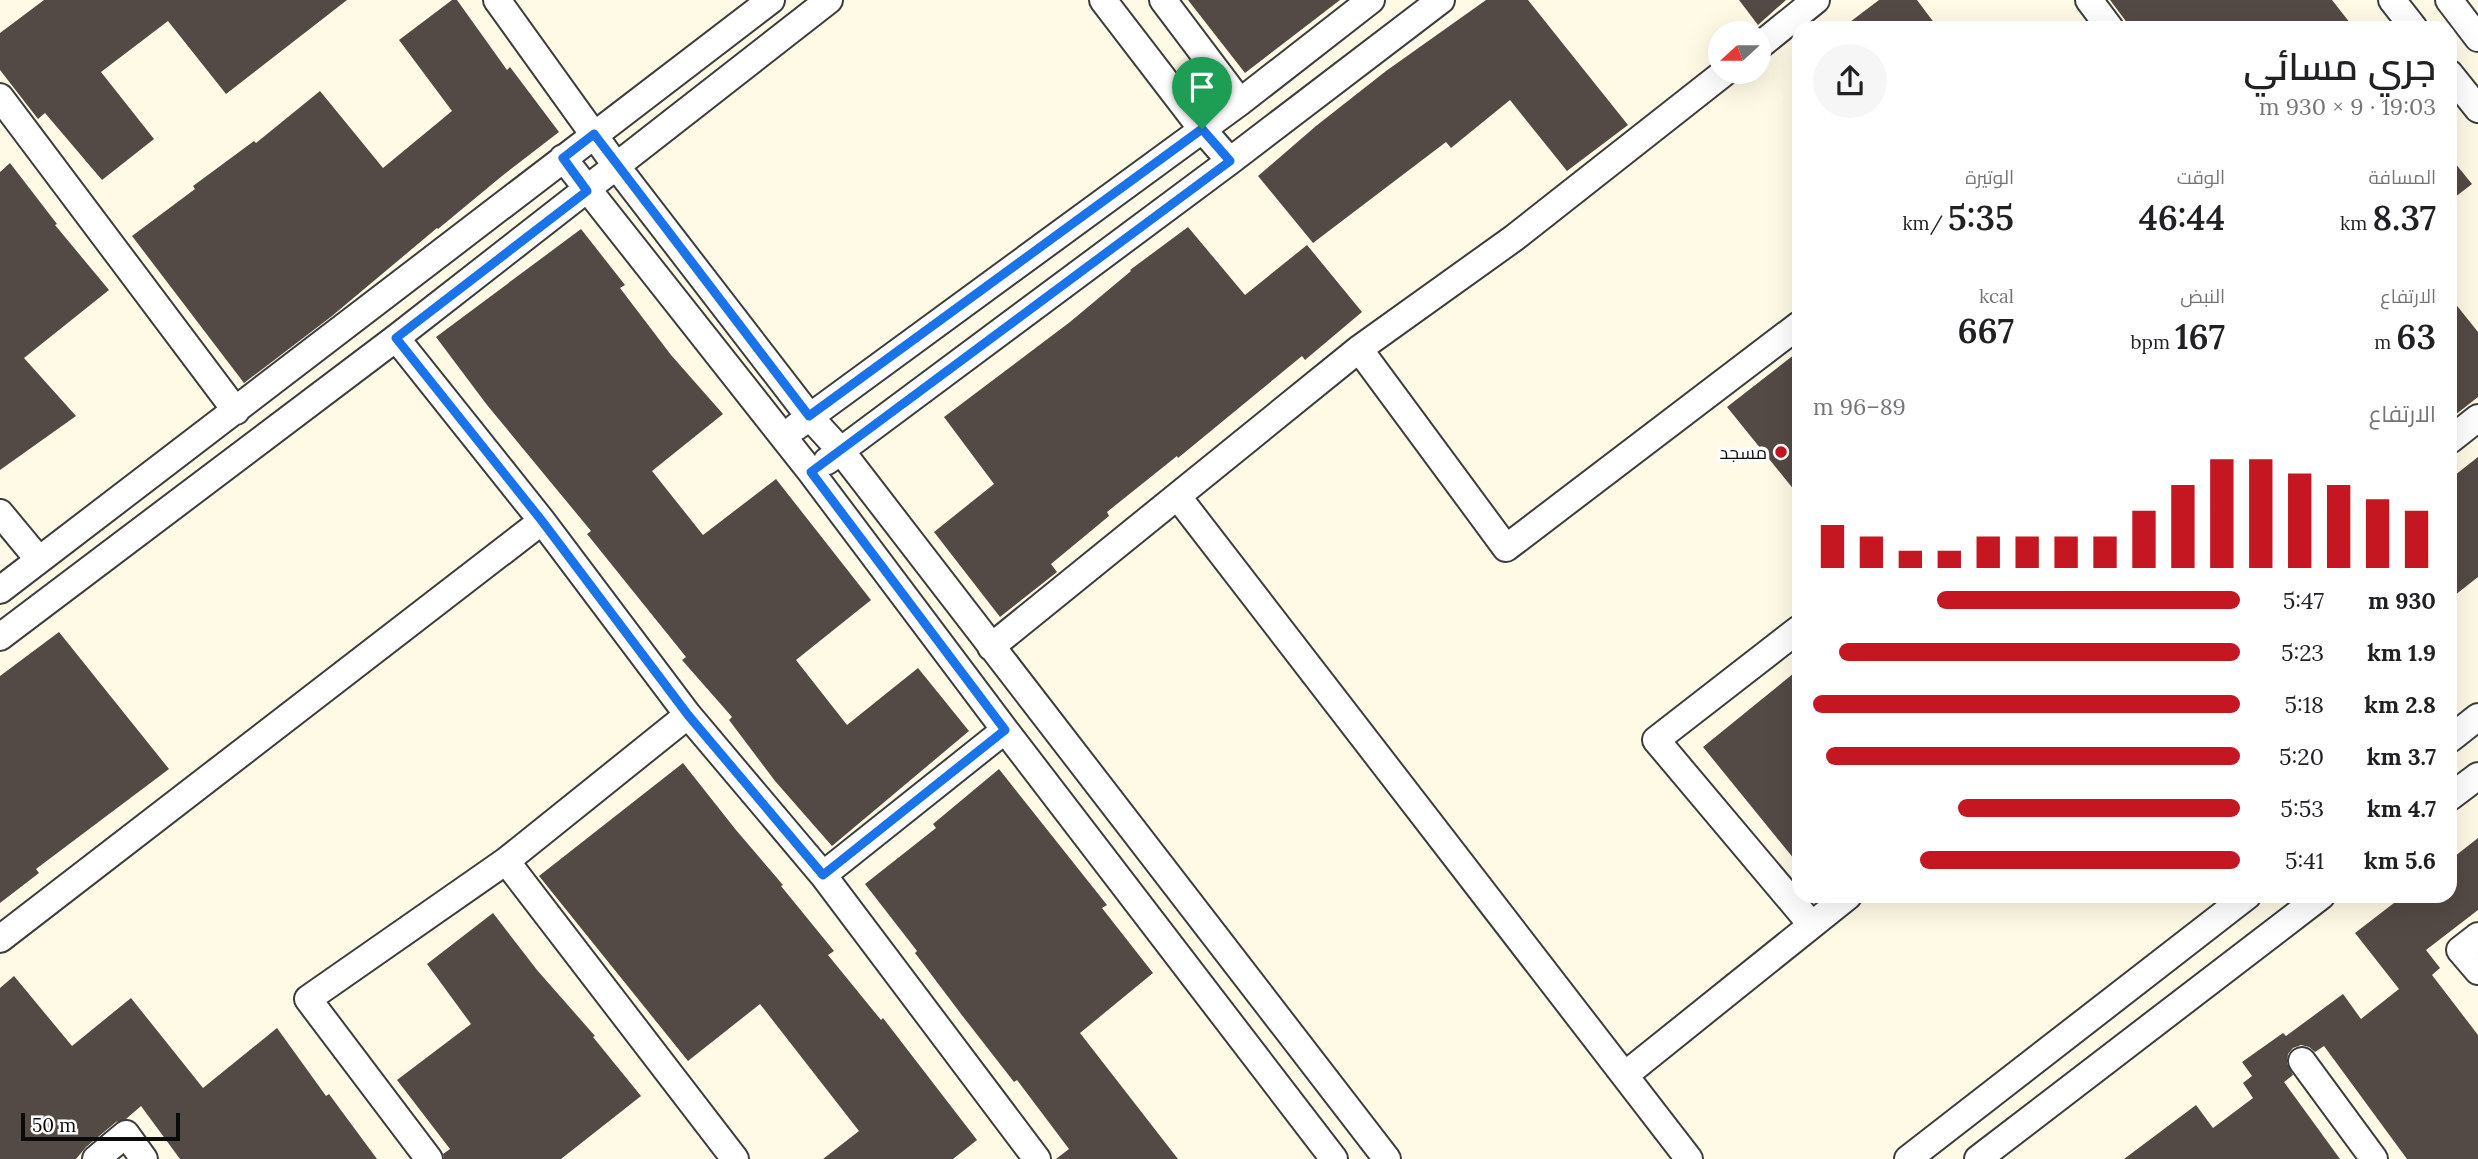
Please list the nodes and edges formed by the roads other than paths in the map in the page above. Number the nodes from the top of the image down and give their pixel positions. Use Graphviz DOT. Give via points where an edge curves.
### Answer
graph roads {
  1 [pos="497,0"];
  2 [pos="771,0"];
  3 [pos="829,0"];
  4 [pos="1103,0"];
  5 [pos="1163,0"];
  6 [pos="1371,0"];
  7 [pos="1441,0"];
  8 [pos="1816,0"];
  9 [pos="2088,0"];
  10 [pos="2392,0"];
  11 [pos="2449,0"];
  12 [pos="1800,21"];
  13 [pos="2104,21"];
  14 [pos="2408,21"];
  15 [pos="1792,31"];
  16 [pos="2478,38"];
  17 [pos="1771,41"];
  18 [pos="2457,83"];
  19 [pos="1711,84"];
  20 [pos="0,97"];
  21 [pos="1240,102"];
  22 [pos="2478,109"];
  23 [pos="1202,129"];
  24 [pos="594,134"];
  25 [pos="563,158"];
  26 [pos="1230,161"];
  27 [pos="617,167"];
  28 [pos="587,191"];
  29 [pos="1792,330"];
  30 [pos="396,338"];
  31 [pos="1359,348"];
  32 [pos="236,411"];
  33 [pos="809,416"];
  34 [pos="2478,418"];
  35 [pos="2457,434"];
  36 [pos="783,437"];
  37 [pos="841,451"];
  38 [pos="811,472"];
  39 [pos="1178,497"];
  40 [pos="0,513"];
  41 [pos="542,521"];
  42 [pos="39,560"];
  43 [pos="0,590"];
  44 [pos="1792,634"];
  45 [pos="0,637"];
  46 [pos="990,647"];
  47 [pos="688,715"];
  48 [pos="2478,717"];
  49 [pos="1005,730"];
  50 [pos="2457,733"];
  51 [pos="2478,776"];
  52 [pos="2457,792"];
  53 [pos="506,861"];
  54 [pos="823,875"];
  55 [pos="1792,901"];
  56 [pos="1793,903"];
  57 [pos="1839,903"];
  58 [pos="2238,903"];
  59 [pos="2312,903"];
  60 [pos="1811,924"];
  61 [pos="2478,936"];
  62 [pos="0,939"];
  63 [pos="2478,971"];
  64 [pos="2117,997"];
  65 [pos="2145,1031"];
  66 [pos="2302,1061"];
  67 [pos="1625,1075"];
  68 [pos="96,1159"];
  69 [pos="145,1159"];
  70 [pos="429,1159"];
  71 [pos="735,1159"];
  72 [pos="1037,1159"];
  73 [pos="1334,1159"];
  74 [pos="1388,1159"];
  75 [pos="1689,1159"];
  76 [pos="1908,1159"];
  77 [pos="1978,1159"];
  78 [pos="2374,1159"];
  1 -- 24 [label="street"];
  2 -- 24 [label="street"];
  3 -- 27 [label="street"];
  4 -- 23 [label="street"];
  5 -- 21 [label="street"];
  6 -- 21 [label="street"];
  7 -- 26 [label="street"];
  8 -- 12 [label="street"];
  9 -- 13 [label="street"];
  10 -- 14 [label="street"];
  11 -- 16 [label="street"];
  15 -- 17 [label="street"];
  18 -- 22 [label="street"];
  19 -- 31 [label="street" via="1514,238"];
  20 -- 32 [label="street"];
  21 -- 23 [label="street"];
  23 -- 26 [label="street"];
  23 -- 33 [label="street"];
  24 -- 25 [label="street"];
  24 -- 27 [label="street"];
  25 -- 28 [label="street"];
  25 -- 32 [label="street"];
  26 -- 37 [label="street"];
  27 -- 28 [label="street"];
  27 -- 33 [label="street"];
  28 -- 30 [label="street"];
  28 -- 36 [label="street"];
  29 -- 31 [label="street" via="1506,548"];
  30 -- 41 [label="street"];
  30 -- 45 [label="street"];
  31 -- 39 [label="street"];
  32 -- 42 [label="street"];
  33 -- 36 [label="street"];
  33 -- 37 [label="street"];
  34 -- 35 [label="street"];
  36 -- 38 [label="street"];
  37 -- 38 [label="street"];
  37 -- 46 [label="street"];
  38 -- 49 [label="street"];
  39 -- 46 [label="street"];
  39 -- 67 [label="street"];
  40 -- 42 [label="street"];
  41 -- 47 [label="street"];
  41 -- 62 [label="street"];
  42 -- 43 [label="street"];
  44 -- 55 [label="street" via="1656,740"];
  46 -- 74 [label="street"];
  47 -- 53 [label="street"];
  47 -- 54 [label="street"];
  48 -- 50 [label="street"];
  49 -- 54 [label="street"];
  49 -- 73 [label="street"];
  51 -- 52 [label="street"];
  53 -- 70 [label="street" via="308,999"];
  53 -- 71 [label="street"];
  54 -- 72 [label="street"];
  56 -- 60 [label="street"];
  57 -- 60 [label="street"];
  58 -- 64 [label="street"];
  59 -- 65 [label="street"];
  60 -- 67 [label="street"];
  61 -- 63 [label="street" via="2460,950"];
  64 -- 65 [label="street"];
  64 -- 76 [label="street"];
  65 -- 77 [label="street"];
  66 -- 78 [label="street"];
  67 -- 75 [label="street"];
  68 -- 69 [label="street" via="125,1134"];
}
